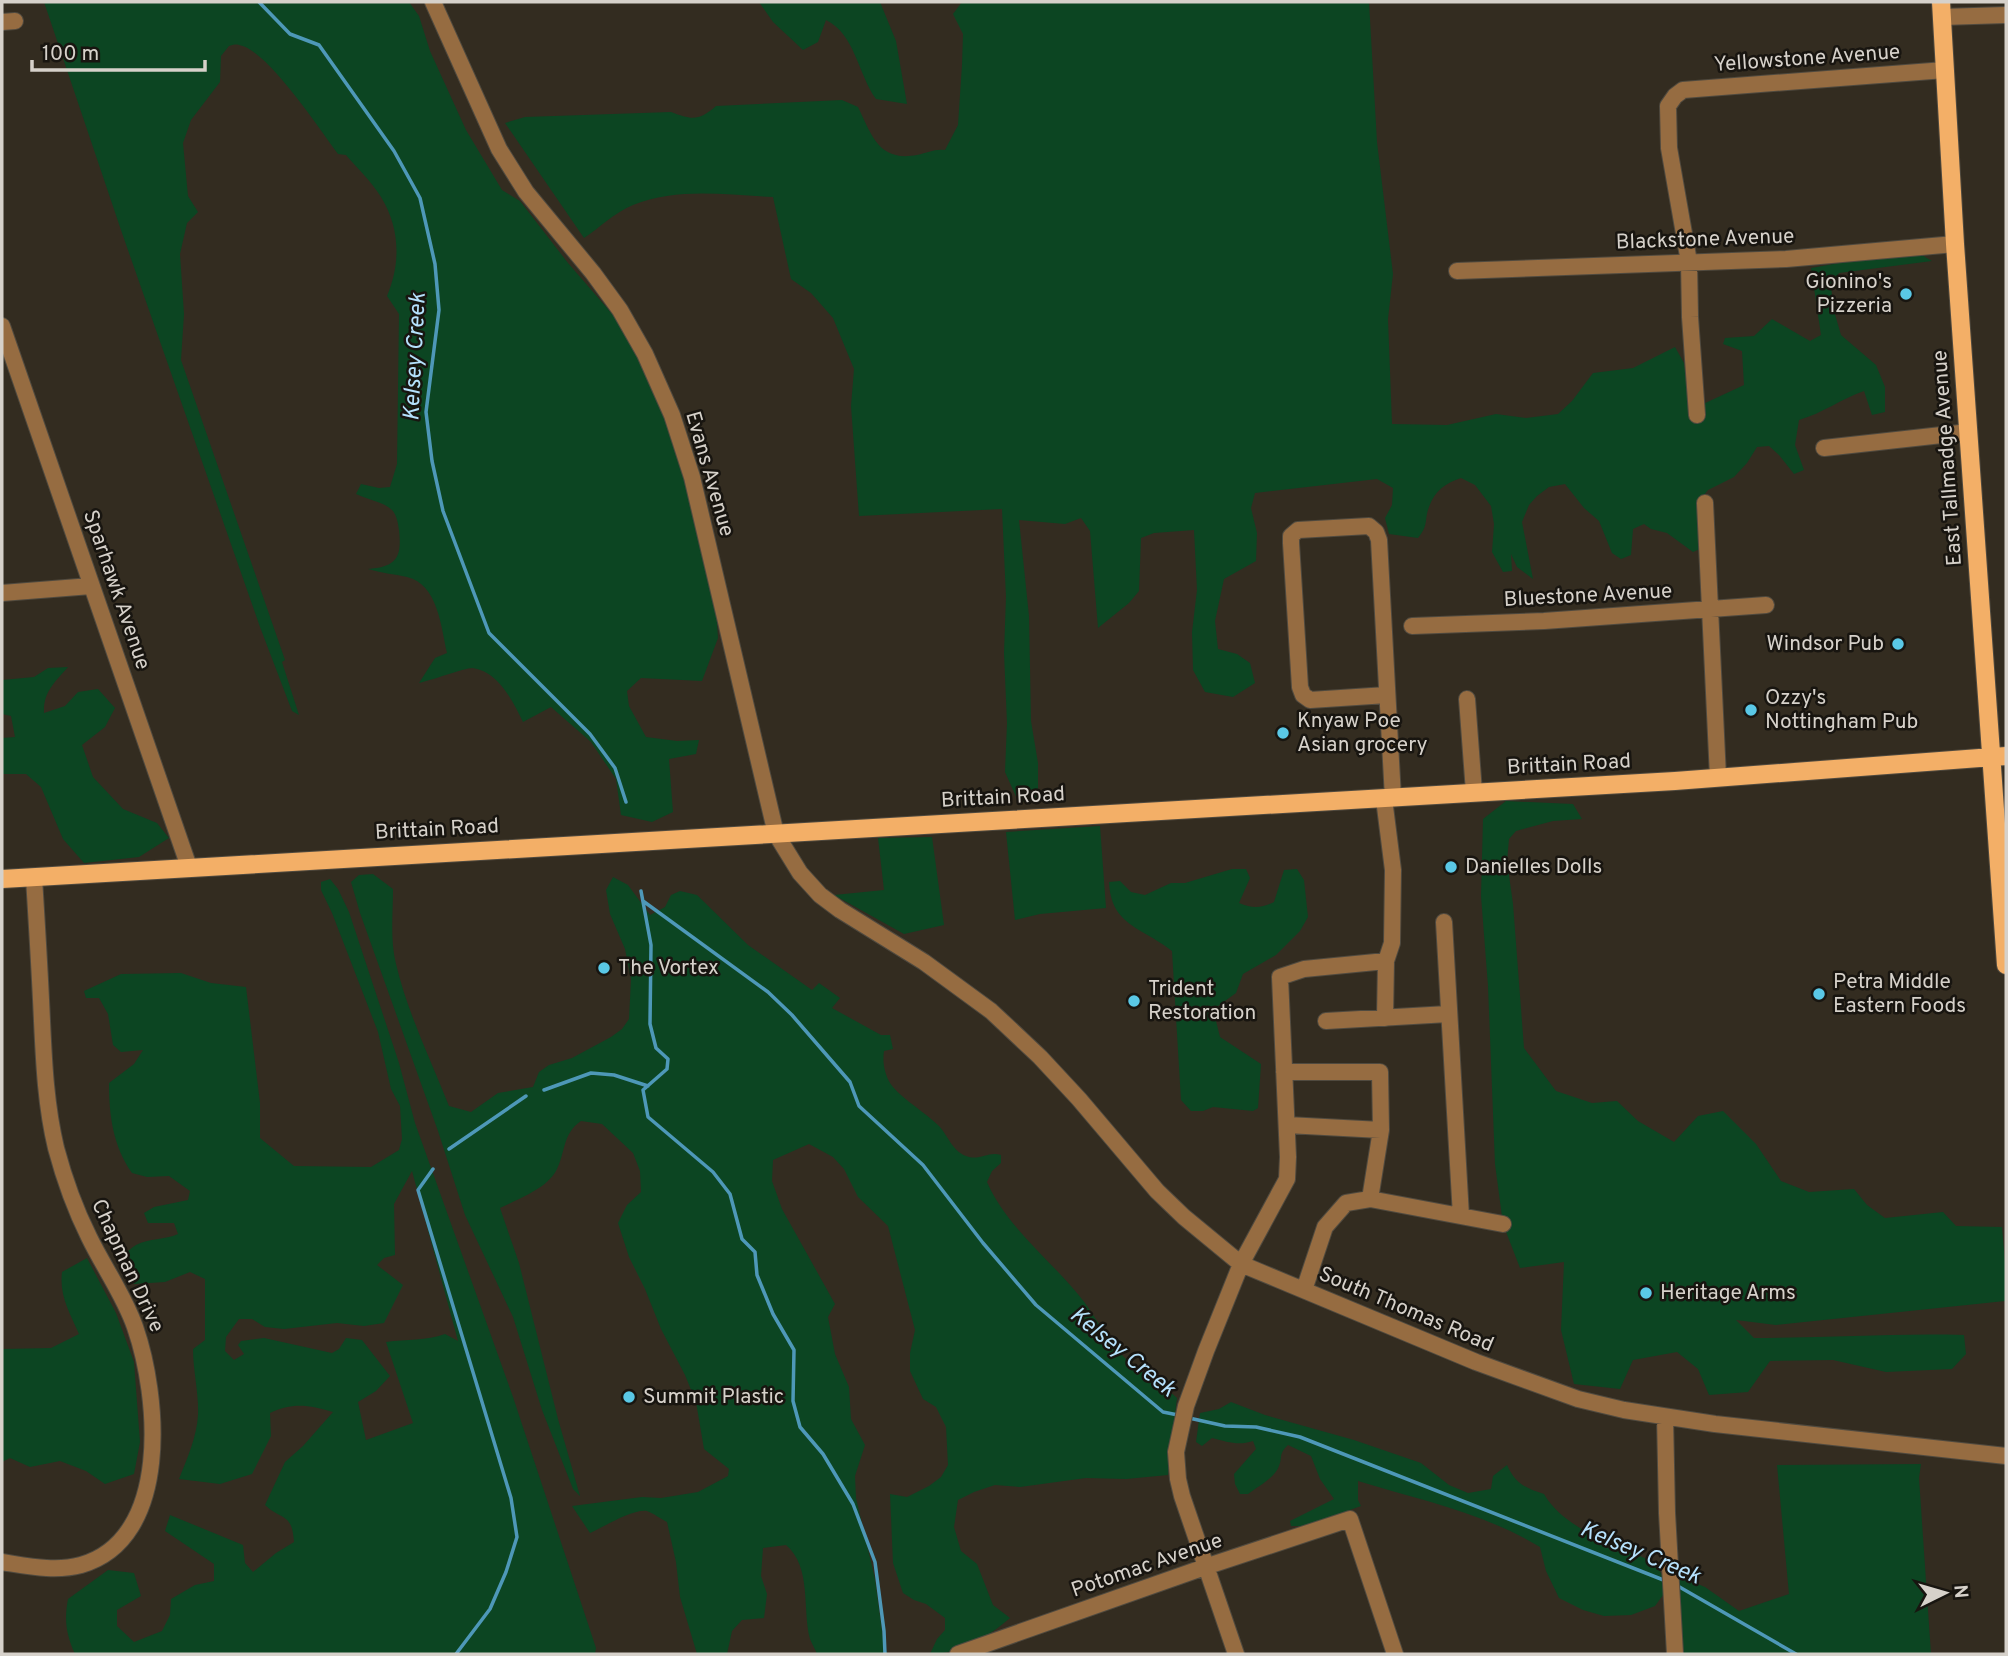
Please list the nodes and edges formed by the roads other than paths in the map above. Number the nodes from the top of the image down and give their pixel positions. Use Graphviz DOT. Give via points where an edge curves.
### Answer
graph roads {
  1 [pos="433,2"];
  2 [pos="1942,9"];
  3 [pos="2006,15"];
  4 [pos="1945,70"];
  5 [pos="1955,244"];
  6 [pos="1689,262"];
  7 [pos="1457,271"];
  8 [pos="2,327"];
  9 [pos="1698,415"];
  10 [pos="1969,432"];
  11 [pos="1824,448"];
  12 [pos="1705,503"];
  13 [pos="92,586"];
  14 [pos="2,593"];
  15 [pos="1766,605"];
  16 [pos="1709,609"];
  17 [pos="1412,626"];
  18 [pos="1387,695"];
  19 [pos="1467,699"];
  20 [pos="1999,756"];
  21 [pos="1718,777"];
  22 [pos="1474,792"];
  23 [pos="1389,798"];
  24 [pos="776,834"];
  25 [pos="189,867"];
  26 [pos="34,878"];
  27 [pos="2,879"];
  28 [pos="1444,922"];
  29 [pos="910,953"];
  30 [pos="1387,961"];
  31 [pos="2006,965"];
  32 [pos="1448,1014"];
  33 [pos="1385,1018"];
  34 [pos="1326,1021"];
  35 [pos="1284,1072"];
  36 [pos="1287,1125"];
  37 [pos="1381,1130"];
  38 [pos="1370,1199"];
  39 [pos="1461,1216"];
  40 [pos="1503,1224"];
  41 [pos="1241,1264"];
  42 [pos="1304,1290"];
  43 [pos="1665,1417"];
  44 [pos="2006,1456"];
  45 [pos="2,1562"];
  46 [pos="1205,1567"];
  47 [pos="958,1654"];
  48 [pos="1236,1654"];
  49 [pos="1395,1654"];
  50 [pos="1675,1654"];
  1 -- 24 [label="street, Evans Avenue" via="499,149 526,192 620,310 672,415 692,477"];
  2 -- 3 [label="street"];
  2 -- 4 [label="main road, East Tallmadge Avenue"];
  4 -- 5 [label="main road, East Tallmadge Avenue"];
  4 -- 6 [label="street, Yellowstone Avenue" via="1683,90 1668,106 1669,148"];
  5 -- 6 [label="street, Blackstone Avenue" via="1786,259"];
  5 -- 10 [label="main road, East Tallmadge Avenue"];
  6 -- 7 [label="street, Blackstone Avenue"];
  6 -- 9 [label="street"];
  8 -- 13 [label="street, Sparhawk Avenue"];
  10 -- 11 [label="street"];
  10 -- 20 [label="main road, East Tallmadge Avenue"];
  12 -- 16 [label="street"];
  13 -- 14 [label="street"];
  13 -- 25 [label="street, Sparhawk Avenue"];
  15 -- 16 [label="street, Bluestone Avenue"];
  16 -- 17 [label="street, Bluestone Avenue"];
  16 -- 21 [label="street"];
  18 -- 18 [label="street" via="1376,532 1369,526 1298,530 1291,543 1303,695 1310,700"];
  18 -- 23 [label="street"];
  19 -- 22 [label="street"];
  20 -- 21 [label="main road, Brittain Road"];
  20 -- 31 [label="main road, East Tallmadge Avenue"];
  21 -- 22 [label="main road, Brittain Road"];
  22 -- 23 [label="main road, Brittain Road"];
  23 -- 24 [label="main road, Brittain Road"];
  23 -- 30 [label="street" via="1393,870 1392,943"];
  24 -- 25 [label="main road, Brittain Road"];
  24 -- 29 [label="street, Evans Avenue" via="820,895"];
  25 -- 26 [label="main road, Brittain Road"];
  26 -- 27 [label="main road, Brittain Road"];
  26 -- 45 [label="street, Chapman Drive" via="45,1074 56,1145 76,1207 140,1341 149,1385 151,1448 148,1485 139,1512 121,1540 100,1557 65,1568"];
  28 -- 32 [label="street"];
  29 -- 41 [label="street, South Thomas Road" via="972,996 1030,1048 1157,1191"];
  30 -- 33 [label="street"];
  30 -- 35 [label="street" via="1304,969 1280,977"];
  32 -- 33 [label="street"];
  32 -- 39 [label="street"];
  33 -- 34 [label="street"];
  35 -- 36 [label="street"];
  35 -- 37 [label="street" via="1380,1072"];
  36 -- 37 [label="street"];
  36 -- 41 [label="street" via="1286,1179"];
  37 -- 38 [label="street"];
  38 -- 39 [label="street"];
  38 -- 42 [label="street" via="1346,1203 1325,1227"];
  39 -- 40 [label="street"];
  41 -- 42 [label="street, South Thomas Road"];
  41 -- 46 [label="street" via="1186,1406 1176,1452 1178,1479"];
  42 -- 43 [label="street, South Thomas Road" via="1532,1384"];
  43 -- 44 [label="street, South Thomas Road"];
  43 -- 50 [label="street"];
  46 -- 47 [label="street, Potomac Avenue"];
  46 -- 48 [label="street"];
  46 -- 49 [label="street, Potomac Avenue" via="1350,1519"];
}
